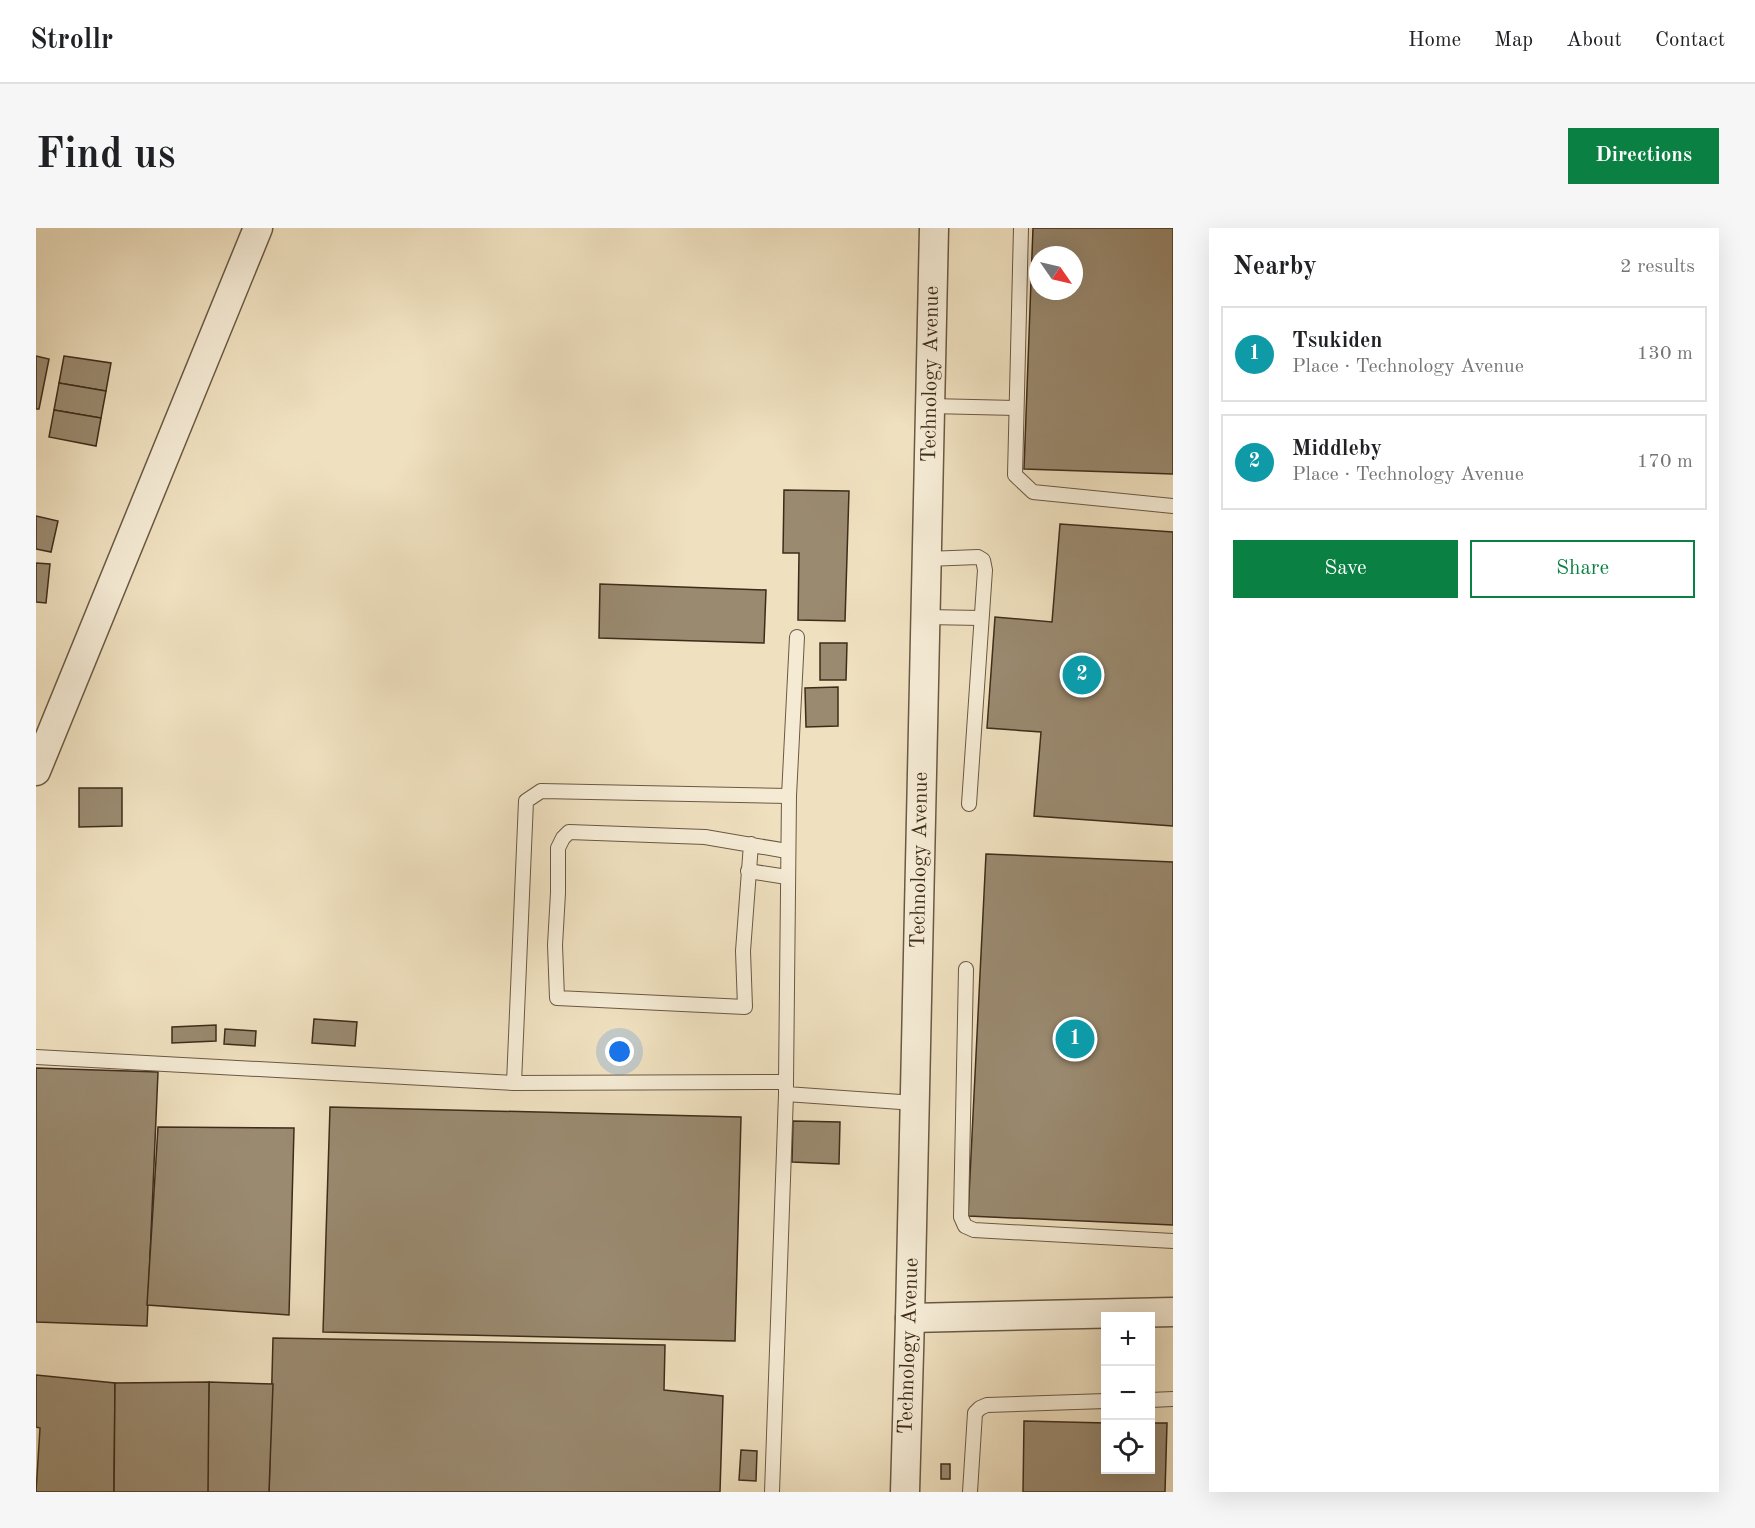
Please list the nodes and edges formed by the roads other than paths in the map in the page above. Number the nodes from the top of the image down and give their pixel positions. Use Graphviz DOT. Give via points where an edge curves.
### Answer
graph roads {
  1 [pos="258,228"];
  2 [pos="934,228"];
  3 [pos="1021,228"];
  4 [pos="930,405"];
  5 [pos="1016,408"];
  6 [pos="1173,506"];
  7 [pos="927,559"];
  8 [pos="926,617"];
  9 [pos="981,618"];
  10 [pos="797,637"];
  11 [pos="36,771"];
  12 [pos="789,796"];
  13 [pos="969,804"];
  14 [pos="751,844"];
  15 [pos="788,851"];
  16 [pos="748,870"];
  17 [pos="787,877"];
  18 [pos="966,969"];
  19 [pos="36,1057"];
  20 [pos="514,1083"];
  21 [pos="786,1088"];
  22 [pos="915,1103"];
  23 [pos="1173,1241"];
  24 [pos="1173,1312"];
  25 [pos="910,1318"];
  26 [pos="1173,1399"];
  27 [pos="1155,1400"];
  28 [pos="1101,1401"];
  29 [pos="772,1492"];
  30 [pos="905,1492"];
  31 [pos="970,1492"];
  1 -- 11 [label="street"];
  2 -- 4 [label="street, Technology Avenue"];
  3 -- 5 [label="lane"];
  4 -- 5 [label="lane"];
  4 -- 7 [label="street, Technology Avenue"];
  5 -- 6 [label="lane" via="1015,475 1033,492"];
  7 -- 8 [label="street, Technology Avenue"];
  7 -- 9 [label="lane" via="983,560"];
  8 -- 9 [label="lane"];
  8 -- 22 [label="street, Technology Avenue"];
  9 -- 13 [label="lane"];
  10 -- 12 [label="lane"];
  12 -- 15 [label="lane"];
  12 -- 20 [label="lane" via="541,791 526,801"];
  14 -- 15 [label="lane"];
  14 -- 16 [label="lane"];
  14 -- 16 [label="lane" via="705,837 569,832 558,848 557,998 745,1007 743,951"];
  15 -- 17 [label="lane"];
  16 -- 17 [label="lane"];
  17 -- 21 [label="lane"];
  18 -- 23 [label="lane" via="961,1217 965,1226 974,1230"];
  19 -- 20 [label="lane"];
  20 -- 21 [label="lane"];
  21 -- 22 [label="lane"];
  21 -- 29 [label="lane"];
  22 -- 25 [label="street, Technology Avenue"];
  24 -- 25 [label="street"];
  25 -- 30 [label="street, Technology Avenue"];
  26 -- 27 [label="lane"];
  28 -- 31 [label="lane" via="980,1408 975,1413"];
}
